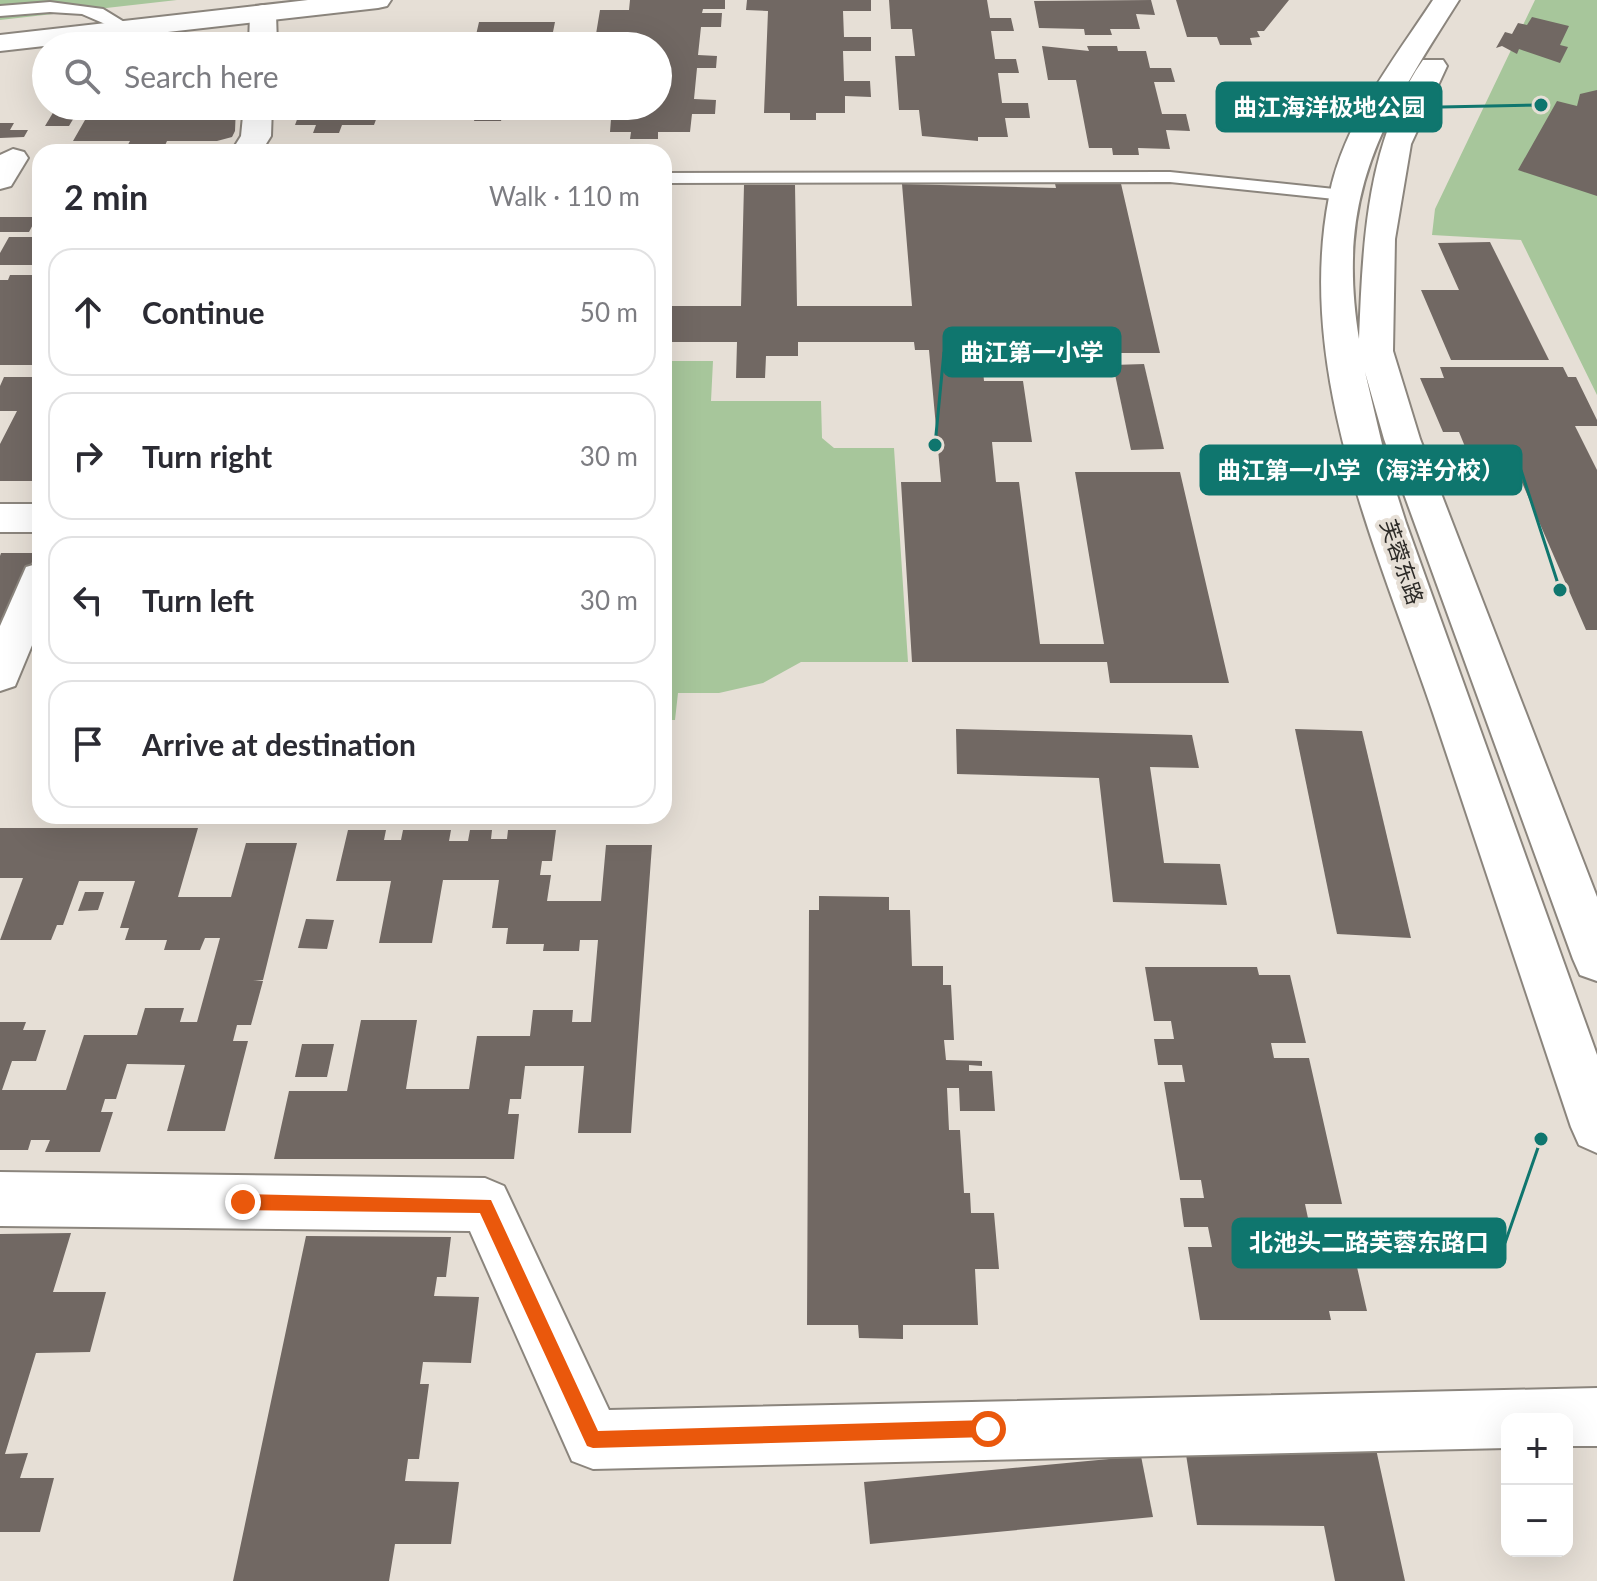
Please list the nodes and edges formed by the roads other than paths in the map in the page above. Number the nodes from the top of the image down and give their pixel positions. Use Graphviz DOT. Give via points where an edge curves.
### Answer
graph roads {
  1 [pos="378,0"];
  2 [pos="1446,0"];
  3 [pos="1475,0"];
  4 [pos="0,11"];
  5 [pos="263,13"];
  6 [pos="126,28"];
  7 [pos="92,32"];
  8 [pos="263,32"];
  9 [pos="32,39"];
  10 [pos="0,43"];
  11 [pos="257,120"];
  12 [pos="251,144"];
  13 [pos="672,178"];
  14 [pos="1344,195"];
  15 [pos="0,518"];
  16 [pos="32,518"];
  17 [pos="32,597"];
  18 [pos="0,674"];
  19 [pos="1597,959"];
  20 [pos="1597,1127"];
  21 [pos="0,1199"];
  22 [pos="1597,1417"];
  1 -- 5 [label="main road"];
  2 -- 14 [label="main road, 芙蓉东路" via="1374,113"];
  3 -- 19 [label="main road, 芙蓉东路" via="1424,81 1396,144 1379,239 1376,351 1402,439"];
  4 -- 6 [label="lane" via="74,5 112,15"];
  5 -- 6 [label="main road"];
  5 -- 8 [label="main road"];
  6 -- 7 [label="main road"];
  9 -- 10 [label="main road"];
  11 -- 12 [label="main road"];
  13 -- 14 [label="lane" via="1170,177"];
  14 -- 20 [label="main road, 芙蓉东路" via="1337,243 1343,366 1386,515"];
  15 -- 16 [label="main road"];
  17 -- 18 [label="main road"];
  21 -- 22 [label="main road" via="485,1205 593,1440"];
}
